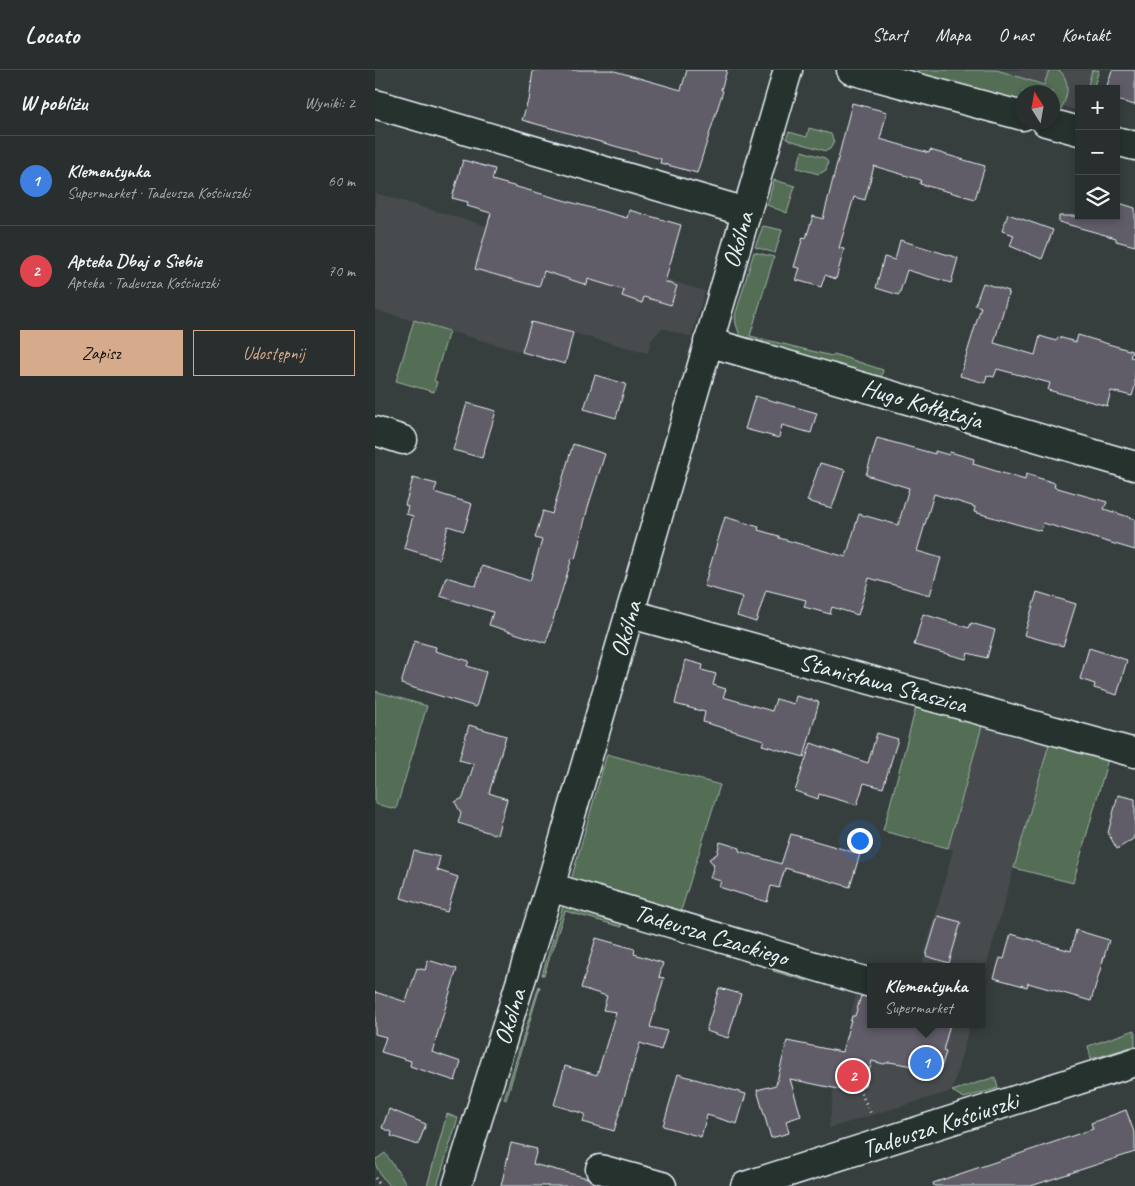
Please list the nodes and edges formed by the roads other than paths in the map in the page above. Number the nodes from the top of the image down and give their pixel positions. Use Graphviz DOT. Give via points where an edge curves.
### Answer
graph roads {
  1 [pos="788,70"];
  2 [pos="851,70"];
  3 [pos="375,104"];
  4 [pos="1015,114"];
  5 [pos="1060,126"];
  6 [pos="1075,130"];
  7 [pos="1120,142"];
  8 [pos="1135,146"];
  9 [pos="746,212"];
  10 [pos="708,342"];
  11 [pos="375,431"];
  12 [pos="403,440"];
  13 [pos="1135,466"];
  14 [pos="631,614"];
  15 [pos="1135,753"];
  16 [pos="550,888"];
  17 [pos="867,982"];
  18 [pos="1135,1062"];
  19 [pos="600,1169"];
  20 [pos="805,1177"];
  21 [pos="457,1186"];
  22 [pos="662,1186"];
  23 [pos="745,1186"];
  1 -- 9 [label="street, Okólna"];
  2 -- 4 [label="street"];
  3 -- 9 [label="street"];
  5 -- 6 [label="street"];
  7 -- 8 [label="street"];
  9 -- 10 [label="street, Okólna"];
  10 -- 13 [label="street, Hugo Kołłątaja"];
  10 -- 14 [label="street, Okólna"];
  11 -- 12 [label="street"];
  14 -- 15 [label="street, Stanisława Staszica"];
  14 -- 16 [label="street, Okólna"];
  16 -- 17 [label="street, Tadeusza Czackiego"];
  16 -- 21 [label="street, Okólna"];
  18 -- 20 [label="street, Tadeusza Kościuszki"];
  19 -- 22 [label="street"];
  20 -- 23 [label="street, Tadeusza Kościuszki"];
}
